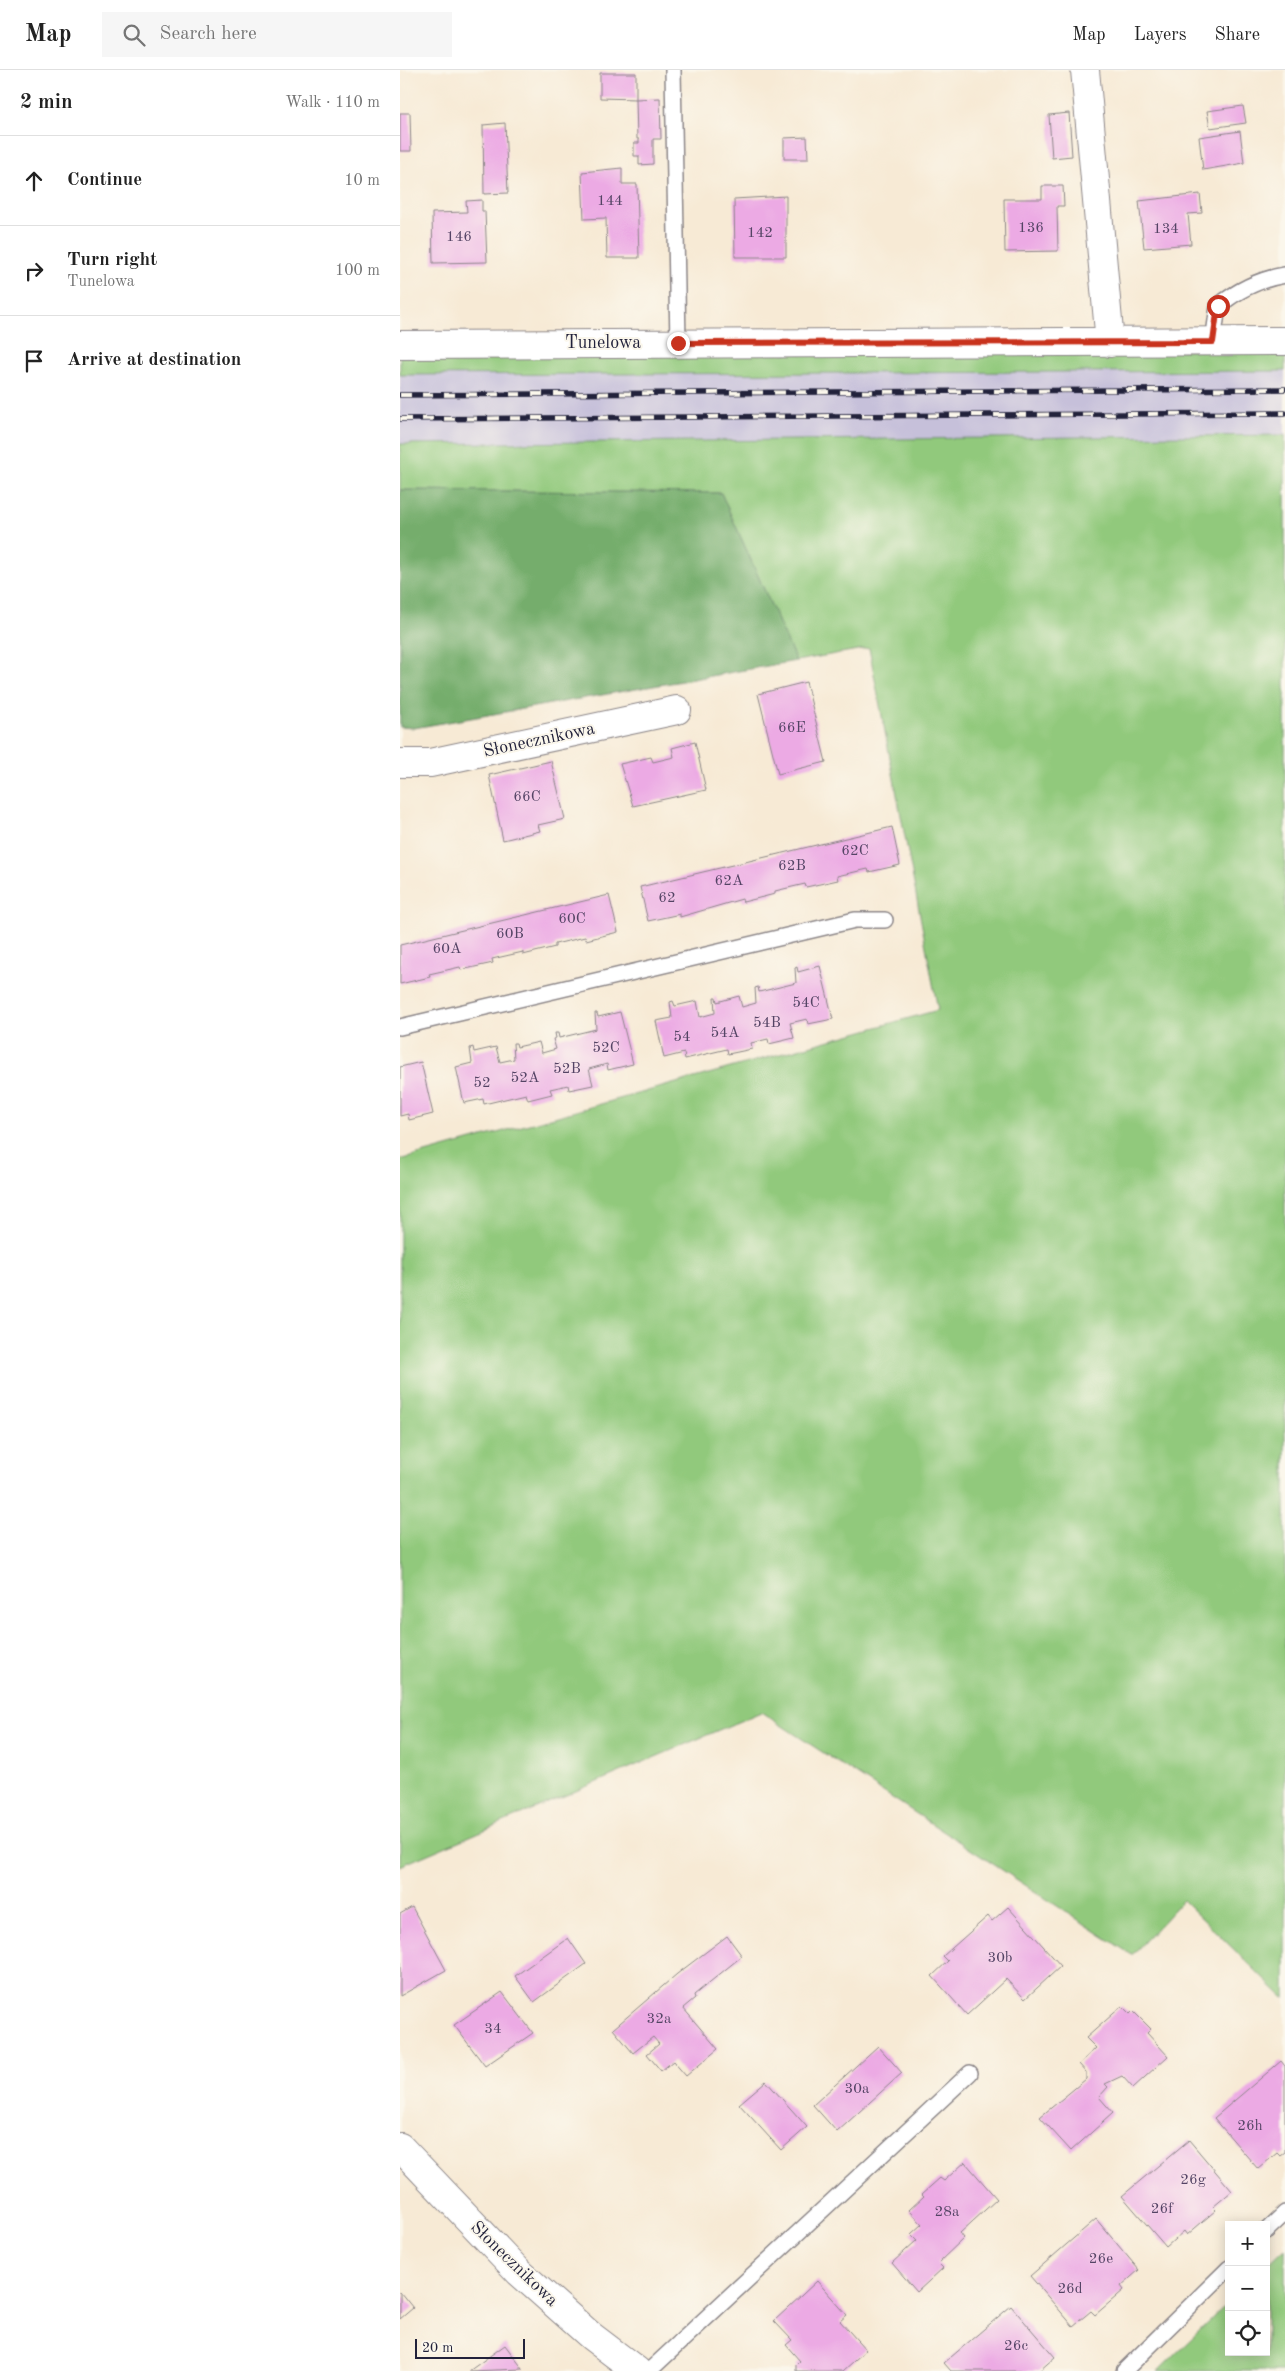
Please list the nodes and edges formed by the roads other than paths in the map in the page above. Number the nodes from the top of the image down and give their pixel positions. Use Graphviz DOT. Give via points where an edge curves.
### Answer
graph roads {
  1 [pos="673,70"];
  2 [pos="1085,70"];
  3 [pos="1285,275"];
  4 [pos="1285,341"];
  5 [pos="1213,342"];
  6 [pos="678,343"];
  7 [pos="1110,343"];
  8 [pos="400,345"];
  9 [pos="676,710"];
  10 [pos="400,763"];
  11 [pos="885,920"];
  12 [pos="400,1027"];
  13 [pos="970,2073"];
  14 [pos="400,2147"];
  15 [pos="1285,2212"];
  16 [pos="1270,2227"];
  17 [pos="1225,2272"];
  18 [pos="637,2371"];
  19 [pos="649,2371"];
  20 [pos="1124,2371"];
  1 -- 6 [label="lane"];
  2 -- 7 [label="street"];
  3 -- 5 [label="lane" via="1268,278 1235,292 1218,306"];
  4 -- 5 [label="street, Tunelowa"];
  5 -- 7 [label="street, Tunelowa"];
  6 -- 7 [label="street, Tunelowa"];
  6 -- 8 [label="street, Tunelowa"];
  9 -- 10 [label="street, Słonecznikowa" via="430,763"];
  11 -- 12 [label="lane" via="855,920"];
  13 -- 19 [label="lane"];
  14 -- 18 [label="street, Słonecznikowa" via="518,2272 590,2336"];
  15 -- 16 [label="lane"];
  17 -- 20 [label="lane"];
}
